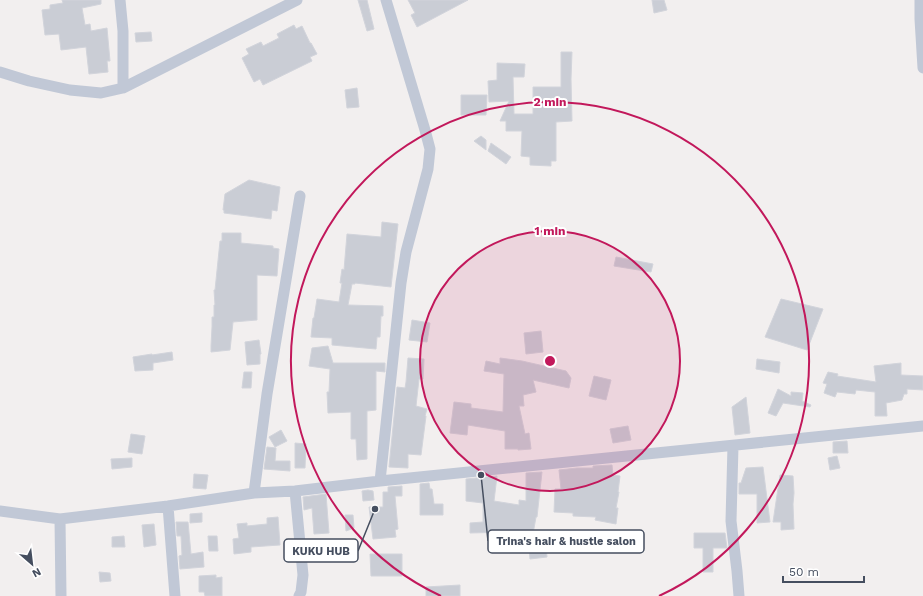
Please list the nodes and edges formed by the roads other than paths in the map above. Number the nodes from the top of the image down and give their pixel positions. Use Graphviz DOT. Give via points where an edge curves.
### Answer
graph roads {
  1 [pos="120,0"];
  2 [pos="297,0"];
  3 [pos="386,0"];
  4 [pos="920,0"];
  5 [pos="923,68"];
  6 [pos="0,72"];
  7 [pos="123,88"];
  8 [pos="300,196"];
  9 [pos="923,426"];
  10 [pos="733,446"];
  11 [pos="380,481"];
  12 [pos="295,491"];
  13 [pos="254,493"];
  14 [pos="168,506"];
  15 [pos="0,511"];
  16 [pos="60,519"];
  17 [pos="61,596"];
  18 [pos="175,596"];
  19 [pos="299,596"];
  20 [pos="739,596"];
  1 -- 7 [label="street"];
  2 -- 7 [label="street"];
  3 -- 11 [label="street" via="430,149 428,169 402,275"];
  4 -- 5 [label="street"];
  6 -- 7 [label="street" via="70,90 101,93"];
  8 -- 13 [label="street" via="267,394"];
  9 -- 10 [label="street"];
  10 -- 11 [label="street"];
  10 -- 20 [label="street" via="731,521"];
  11 -- 12 [label="street"];
  12 -- 13 [label="street"];
  12 -- 19 [label="street" via="303,575"];
  13 -- 14 [label="street"];
  14 -- 16 [label="street"];
  14 -- 18 [label="street"];
  15 -- 16 [label="street"];
  16 -- 17 [label="street"];
}
